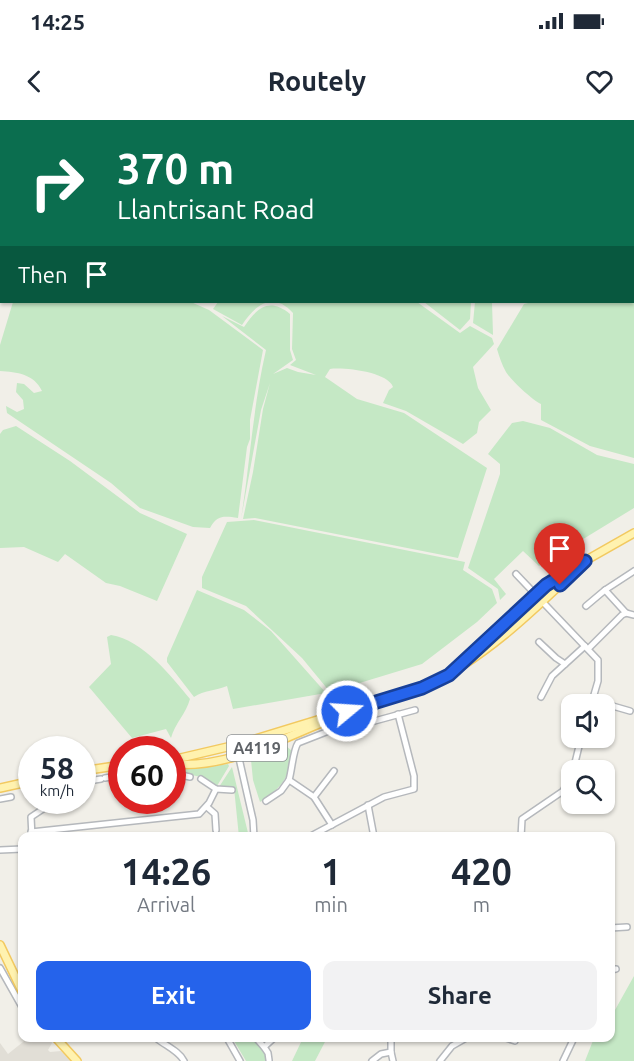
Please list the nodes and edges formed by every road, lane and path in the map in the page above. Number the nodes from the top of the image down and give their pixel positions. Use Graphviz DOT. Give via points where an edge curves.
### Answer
graph roads {
  1 [pos="634,533"];
  2 [pos="585,561"];
  3 [pos="634,572"];
  4 [pos="516,574"];
  5 [pos="605,590"];
  6 [pos="536,594"];
  7 [pos="542,601"];
  8 [pos="586,606"];
  9 [pos="626,613"];
  10 [pos="634,615"];
  11 [pos="539,642"];
  12 [pos="586,647"];
  13 [pos="565,664"];
  14 [pos="454,672"];
  15 [pos="594,694"];
  16 [pos="541,697"];
  17 [pos="615,708"];
  18 [pos="415,710"];
  19 [pos="630,711"];
  20 [pos="398,714"];
  21 [pos="336,715"];
  22 [pos="371,722"];
  23 [pos="339,727"];
  24 [pos="237,745"];
  25 [pos="239,755"];
  26 [pos="186,758"];
  27 [pos="186,763"];
  28 [pos="108,767"];
  29 [pos="96,769"];
  30 [pos="334,771"];
  31 [pos="186,776"];
  32 [pos="190,777"];
  33 [pos="105,778"];
  34 [pos="108,778"];
  35 [pos="201,779"];
  36 [pos="96,780"];
  37 [pos="288,780"];
  38 [pos="18,784"];
  39 [pos="0,788"];
  40 [pos="216,789"];
  41 [pos="232,790"];
  42 [pos="561,791"];
  43 [pos="11,797"];
  44 [pos="314,797"];
  45 [pos="0,799"];
  46 [pos="266,801"];
  47 [pos="368,806"];
  48 [pos="207,807"];
  49 [pos="36,814"];
  50 [pos="332,825"];
  51 [pos="216,831"];
  52 [pos="32,832"];
  53 [pos="46,832"];
  54 [pos="254,832"];
  55 [pos="319,832"];
  56 [pos="373,832"];
  57 [pos="521,832"];
  58 [pos="18,849"];
  59 [pos="0,850"];
  60 [pos="627,927"];
  61 [pos="615,928"];
  62 [pos="0,945"];
  63 [pos="3,958"];
  64 [pos="0,968"];
  65 [pos="18,983"];
  66 [pos="18,1000"];
  67 [pos="60,1042"];
  68 [pos="161,1042"];
  69 [pos="229,1042"];
  70 [pos="260,1042"];
  71 [pos="270,1042"];
  72 [pos="391,1042"];
  73 [pos="459,1042"];
  74 [pos="572,1042"];
  75 [pos="264,1047"];
  76 [pos="391,1052"];
  77 [pos="269,1060"];
  78 [pos="77,1061"];
  79 [pos="184,1061"];
  80 [pos="240,1061"];
  81 [pos="372,1061"];
  82 [pos="393,1061"];
  83 [pos="440,1061"];
  84 [pos="563,1061"];
  1 -- 2 [label="main road, A4119"];
  2 -- 6 [label="main road, A4119"];
  2 -- 7 [label="main road, A4119"];
  3 -- 5 [label="street"];
  4 -- 6 [label="street"];
  5 -- 8 [label="street"];
  5 -- 9 [label="street"];
  6 -- 7 [label="street"];
  6 -- 14 [label="main road, A4119"];
  7 -- 12 [label="street"];
  7 -- 14 [label="main road, A4119" via="490,647"];
  9 -- 10 [label="street"];
  9 -- 12 [label="street"];
  11 -- 13 [label="street"];
  12 -- 13 [label="street"];
  12 -- 15 [label="street" via="600,666"];
  13 -- 16 [label="street" via="552,676"];
  14 -- 21 [label="main road, A4119" via="422,688"];
  17 -- 19 [label="street"];
  18 -- 20 [label="street"];
  20 -- 22 [label="street"];
  20 -- 47 [label="street" via="414,789 389,795"];
  21 -- 24 [label="main road, A4119"];
  21 -- 25 [label="main road, A4119"];
  23 -- 37 [label="street" via="294,747"];
  24 -- 25 [label="street"];
  24 -- 26 [label="main road, A4119"];
  25 -- 27 [label="main road, A4119"];
  25 -- 54 [label="street"];
  28 -- 29 [label="main road"];
  28 -- 33 [label="street"];
  30 -- 44 [label="street"];
  31 -- 32 [label="street"];
  33 -- 34 [label="street"];
  33 -- 36 [label="street"];
  35 -- 40 [label="street"];
  37 -- 44 [label="street"];
  37 -- 46 [label="street" via="281,791"];
  38 -- 39 [label="main road"];
  40 -- 41 [label="street"];
  40 -- 48 [label="street"];
  42 -- 57 [label="street" via="525,815"];
  43 -- 45 [label="street"];
  44 -- 50 [label="street"];
  47 -- 50 [label="street"];
  47 -- 56 [label="street"];
  48 -- 51 [label="street" via="215,814"];
  48 -- 53 [label="street" via="199,814"];
  49 -- 52 [label="street" via="31,817"];
  50 -- 55 [label="street"];
  58 -- 59 [label="street"];
  60 -- 61 [label="street"];
  62 -- 63 [label="main road"];
  63 -- 65 [label="main road"];
  64 -- 66 [label="street"];
  67 -- 78 [label="main road"];
  68 -- 79 [label="street"];
  69 -- 80 [label="street"];
  70 -- 75 [label="street"];
  71 -- 75 [label="street"];
  72 -- 76 [label="street"];
  73 -- 83 [label="street"];
  74 -- 84 [label="street"];
  75 -- 77 [label="street"];
  76 -- 81 [label="street"];
  76 -- 82 [label="street"];
}
